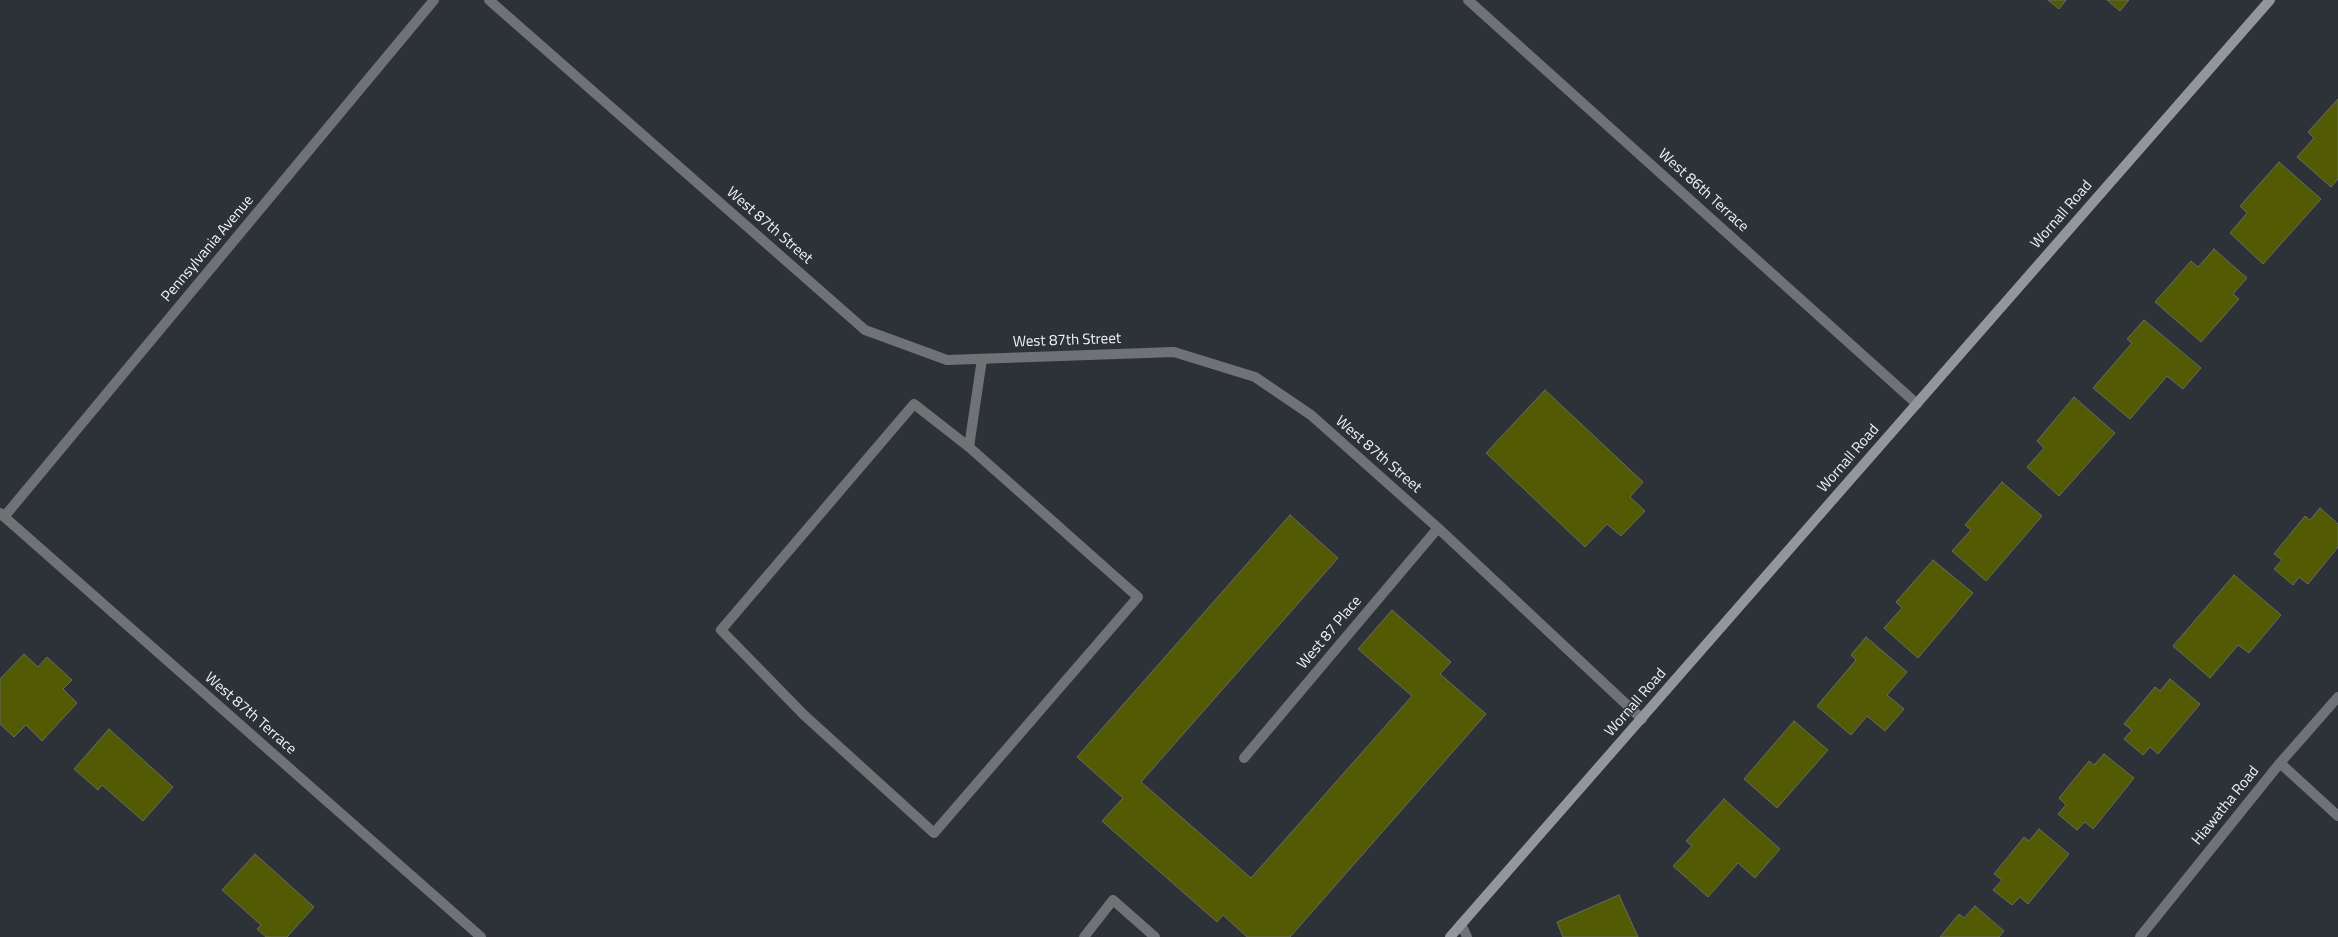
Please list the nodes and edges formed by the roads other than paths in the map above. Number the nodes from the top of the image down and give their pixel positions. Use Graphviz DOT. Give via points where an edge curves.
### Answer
graph roads {
  1 [pos="434,0"];
  2 [pos="489,0"];
  3 [pos="1468,0"];
  4 [pos="2270,0"];
  5 [pos="982,359"];
  6 [pos="1917,404"];
  7 [pos="969,447"];
  8 [pos="2,515"];
  9 [pos="1438,528"];
  10 [pos="2338,697"];
  11 [pos="1642,719"];
  12 [pos="1244,758"];
  13 [pos="2280,763"];
  14 [pos="2338,816"];
  15 [pos="1462,924"];
  16 [pos="481,937"];
  17 [pos="1084,937"];
  18 [pos="1155,937"];
  19 [pos="1450,937"];
  20 [pos="1467,937"];
  21 [pos="2140,937"];
  1 -- 8 [label="street, Pennsylvania Avenue"];
  2 -- 5 [label="street, West 87th Street" via="866,330 947,360"];
  3 -- 6 [label="street, West 86th Terrace"];
  4 -- 6 [label="main road, Wornall Road"];
  5 -- 7 [label="street"];
  5 -- 9 [label="street, West 87th Street" via="1174,352 1254,377 1311,415"];
  6 -- 11 [label="main road, Wornall Road"];
  7 -- 7 [label="street" via="914,404 721,630 804,715 934,833 1138,597"];
  8 -- 16 [label="street, West 87th Terrace"];
  9 -- 11 [label="street, West 87th Street"];
  9 -- 12 [label="street, West 87 Place"];
  10 -- 13 [label="street, Hiawatha Road"];
  11 -- 15 [label="main road, Wornall Road"];
  13 -- 14 [label="street"];
  13 -- 21 [label="street, Hiawatha Road"];
  15 -- 19 [label="main road, Wornall Road"];
  15 -- 20 [label="street"];
  17 -- 18 [label="street" via="1113,900"];
}
